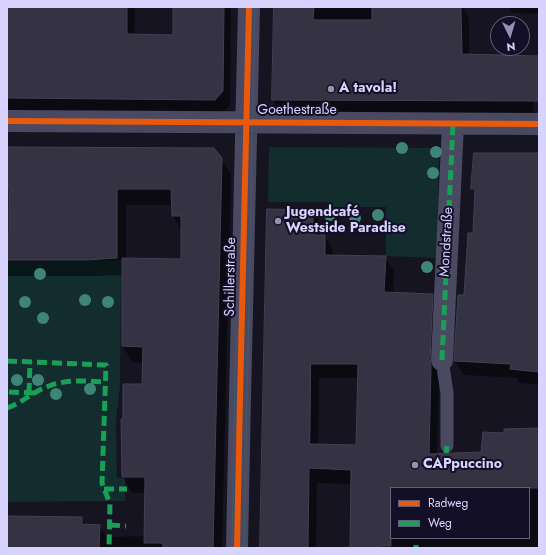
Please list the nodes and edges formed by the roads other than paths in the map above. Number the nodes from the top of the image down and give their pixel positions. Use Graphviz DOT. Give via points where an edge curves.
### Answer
graph roads {
  1 [pos="249,7"];
  2 [pos="7,121"];
  3 [pos="247,123"];
  4 [pos="453,124"];
  5 [pos="539,124"];
  6 [pos="442,360"];
  7 [pos="446,446"];
  8 [pos="237,548"];
  1 -- 3 [label="street, Schillerstraße"];
  2 -- 3 [label="street, Goethestraße"];
  3 -- 4 [label="street, Goethestraße"];
  3 -- 8 [label="street, Schillerstraße"];
  4 -- 5 [label="street, Goethestraße"];
  4 -- 6 [label="street, Mondstraße"];
  6 -- 7 [label="lane" via="447,393"];
}
